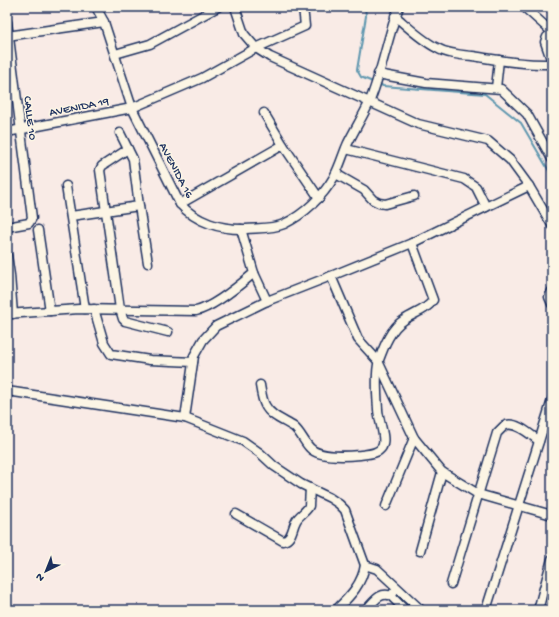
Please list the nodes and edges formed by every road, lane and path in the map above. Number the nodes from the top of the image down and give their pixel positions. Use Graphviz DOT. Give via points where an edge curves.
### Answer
graph roads {
  1 [pos="96,7"];
  2 [pos="218,7"];
  3 [pos="235,7"];
  4 [pos="303,7"];
  5 [pos="398,7"];
  6 [pos="524,7"];
  7 [pos="395,16"];
  8 [pos="7,22"];
  9 [pos="104,22"];
  10 [pos="552,33"];
  11 [pos="8,36"];
  12 [pos="256,48"];
  13 [pos="115,54"];
  14 [pos="499,60"];
  15 [pos="552,63"];
  16 [pos="377,77"];
  17 [pos="496,88"];
  18 [pos="370,99"];
  19 [pos="132,108"];
  20 [pos="264,113"];
  21 [pos="20,130"];
  22 [pos="7,132"];
  23 [pos="120,132"];
  24 [pos="283,145"];
  25 [pos="128,149"];
  26 [pos="346,149"];
  27 [pos="552,159"];
  28 [pos="336,174"];
  29 [pos="66,186"];
  30 [pos="529,186"];
  31 [pos="414,196"];
  32 [pos="319,198"];
  33 [pos="180,204"];
  34 [pos="139,206"];
  35 [pos="486,206"];
  36 [pos="105,210"];
  37 [pos="71,216"];
  38 [pos="552,224"];
  39 [pos="7,227"];
  40 [pos="241,229"];
  41 [pos="38,230"];
  42 [pos="412,242"];
  43 [pos="7,256"];
  44 [pos="148,263"];
  45 [pos="254,273"];
  46 [pos="331,276"];
  47 [pos="552,291"];
  48 [pos="266,301"];
  49 [pos="552,304"];
  50 [pos="85,309"];
  51 [pos="94,309"];
  52 [pos="120,309"];
  53 [pos="50,311"];
  54 [pos="10,314"];
  55 [pos="168,332"];
  56 [pos="378,361"];
  57 [pos="193,362"];
  58 [pos="260,385"];
  59 [pos="7,391"];
  60 [pos="552,400"];
  61 [pos="185,418"];
  62 [pos="414,438"];
  63 [pos="539,441"];
  64 [pos="442,472"];
  65 [pos="310,488"];
  66 [pos="478,494"];
  67 [pos="386,506"];
  68 [pos="519,506"];
  69 [pos="236,514"];
  70 [pos="552,516"];
  71 [pos="420,551"];
  72 [pos="552,559"];
  73 [pos="365,565"];
  74 [pos="451,584"];
  75 [pos="397,588"];
  76 [pos="392,596"];
  77 [pos="336,610"];
  78 [pos="366,610"];
  79 [pos="405,610"];
  80 [pos="421,610"];
  81 [pos="486,610"];
  82 [pos="538,610"];
  1 -- 9 [label="street, AVENIDA 16"];
  2 -- 13 [label="street" via="150,44"];
  3 -- 12 [label="street" via="244,34"];
  4 -- 12 [label="street, AVENIDA 19" via="305,26"];
  5 -- 7 [label="street"];
  6 -- 10 [label="street"];
  7 -- 14 [label="street" via="438,49"];
  7 -- 16 [label="street"];
  8 -- 11 [label="street, CALLE 10"];
  9 -- 11 [label="street"];
  9 -- 13 [label="street, AVENIDA 16"];
  10 -- 15 [label="street" via="545,42"];
  11 -- 21 [label="street, CALLE 10"];
  12 -- 18 [label="street" via="270,57"];
  12 -- 19 [label="street, AVENIDA 19" via="202,78"];
  13 -- 19 [label="street, AVENIDA 16"];
  14 -- 15 [label="street" via="540,65"];
  14 -- 17 [label="street"];
  16 -- 17 [label="street"];
  16 -- 18 [label="street, AVENIDA 16"];
  17 -- 27 [label="street" via="506,92 527,114"];
  18 -- 26 [label="street, AVENIDA 16"];
  18 -- 30 [label="street" via="418,124 488,141 510,160"];
  19 -- 21 [label="street, AVENIDA 19"];
  19 -- 33 [label="street, AVENIDA 16"];
  20 -- 24 [label="street"];
  21 -- 22 [label="street, AVENIDA 19"];
  21 -- 39 [label="street, CALLE 10" via="32,218 29,222"];
  23 -- 25 [label="street"];
  24 -- 32 [label="street"];
  24 -- 33 [label="street"];
  25 -- 34 [label="street" via="133,159"];
  25 -- 36 [label="street" via="100,170"];
  26 -- 28 [label="street, AVENIDA 16"];
  26 -- 35 [label="street" via="464,179 476,187"];
  28 -- 31 [label="street" via="364,190 379,203 385,204"];
  28 -- 32 [label="street, AVENIDA 16"];
  29 -- 37 [label="street"];
  30 -- 35 [label="street"];
  30 -- 38 [label="street"];
  32 -- 40 [label="street, AVENIDA 16" via="300,215 283,225"];
  33 -- 40 [label="street, AVENIDA 16" via="186,212 206,223"];
  34 -- 36 [label="street"];
  34 -- 44 [label="street"];
  35 -- 42 [label="street"];
  36 -- 37 [label="street"];
  36 -- 52 [label="street"];
  37 -- 50 [label="street"];
  40 -- 45 [label="street"];
  41 -- 53 [label="street"];
  42 -- 46 [label="street"];
  42 -- 56 [label="street" via="434,300 430,305 403,320 391,333"];
  43 -- 54 [label="street" via="10,275"];
  45 -- 48 [label="street"];
  45 -- 52 [label="street" via="228,294 196,311"];
  46 -- 48 [label="street"];
  46 -- 56 [label="street" via="358,339"];
  47 -- 49 [label="street" via="549,297"];
  48 -- 57 [label="street" via="216,326 203,340"];
  50 -- 51 [label="street"];
  50 -- 53 [label="street"];
  51 -- 52 [label="street"];
  51 -- 57 [label="street" via="104,343 111,354 150,360"];
  52 -- 55 [label="street" via="125,321"];
  53 -- 54 [label="street"];
  56 -- 58 [label="street" via="378,409 384,443 377,452 351,456 316,452 294,428 270,412 265,406"];
  56 -- 62 [label="street"];
  57 -- 61 [label="street"];
  59 -- 61 [label="street"];
  60 -- 63 [label="street"];
  61 -- 65 [label="street" via="243,441 274,466"];
  62 -- 64 [label="street"];
  62 -- 67 [label="street"];
  63 -- 66 [label="street" via="511,424 504,426 497,434"];
  63 -- 68 [label="street"];
  64 -- 66 [label="street"];
  64 -- 71 [label="street"];
  65 -- 69 [label="street" via="309,506 296,520 287,541 283,542"];
  65 -- 73 [label="street" via="330,498 344,510"];
  66 -- 68 [label="street"];
  66 -- 74 [label="street"];
  68 -- 70 [label="street"];
  68 -- 81 [label="street"];
  72 -- 82 [label="street"];
  73 -- 75 [label="street" via="377,569"];
  73 -- 77 [label="street" via="359,584"];
  75 -- 76 [label="street"];
  75 -- 80 [label="street"];
  76 -- 78 [label="street" via="381,595"];
  76 -- 79 [label="street"];
}
